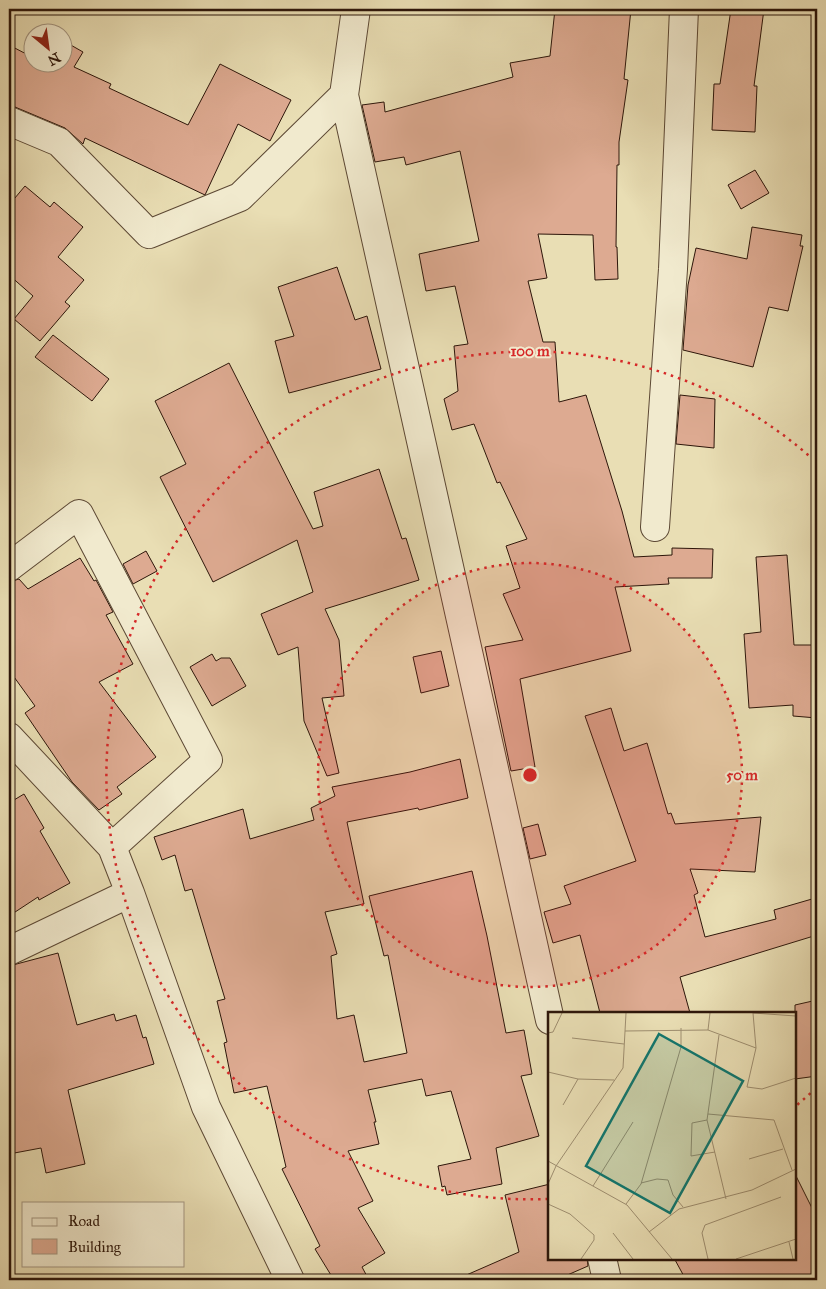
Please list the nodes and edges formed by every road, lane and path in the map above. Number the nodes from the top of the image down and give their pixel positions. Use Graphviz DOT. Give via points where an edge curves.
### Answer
graph roads {
  1 [pos="356,9"];
  2 [pos="684,9"];
  3 [pos="344,95"];
  4 [pos="9,121"];
  5 [pos="655,527"];
  6 [pos="9,567"];
  7 [pos="9,736"];
  8 [pos="112,847"];
  9 [pos="130,893"];
  10 [pos="9,951"];
  11 [pos="548,1012"];
  12 [pos="602,1259"];
  13 [pos="290,1280"];
  14 [pos="607,1280"];
  1 -- 3 [label="street"];
  2 -- 5 [label="street" via="673,269"];
  3 -- 4 [label="street" via="240,197 150,234 59,142"];
  3 -- 11 [label="street"];
  6 -- 8 [label="street" via="79,514 208,760"];
  7 -- 8 [label="street"];
  8 -- 9 [label="street"];
  9 -- 10 [label="street"];
  9 -- 13 [label="street" via="206,1107"];
  12 -- 14 [label="street"];
}
